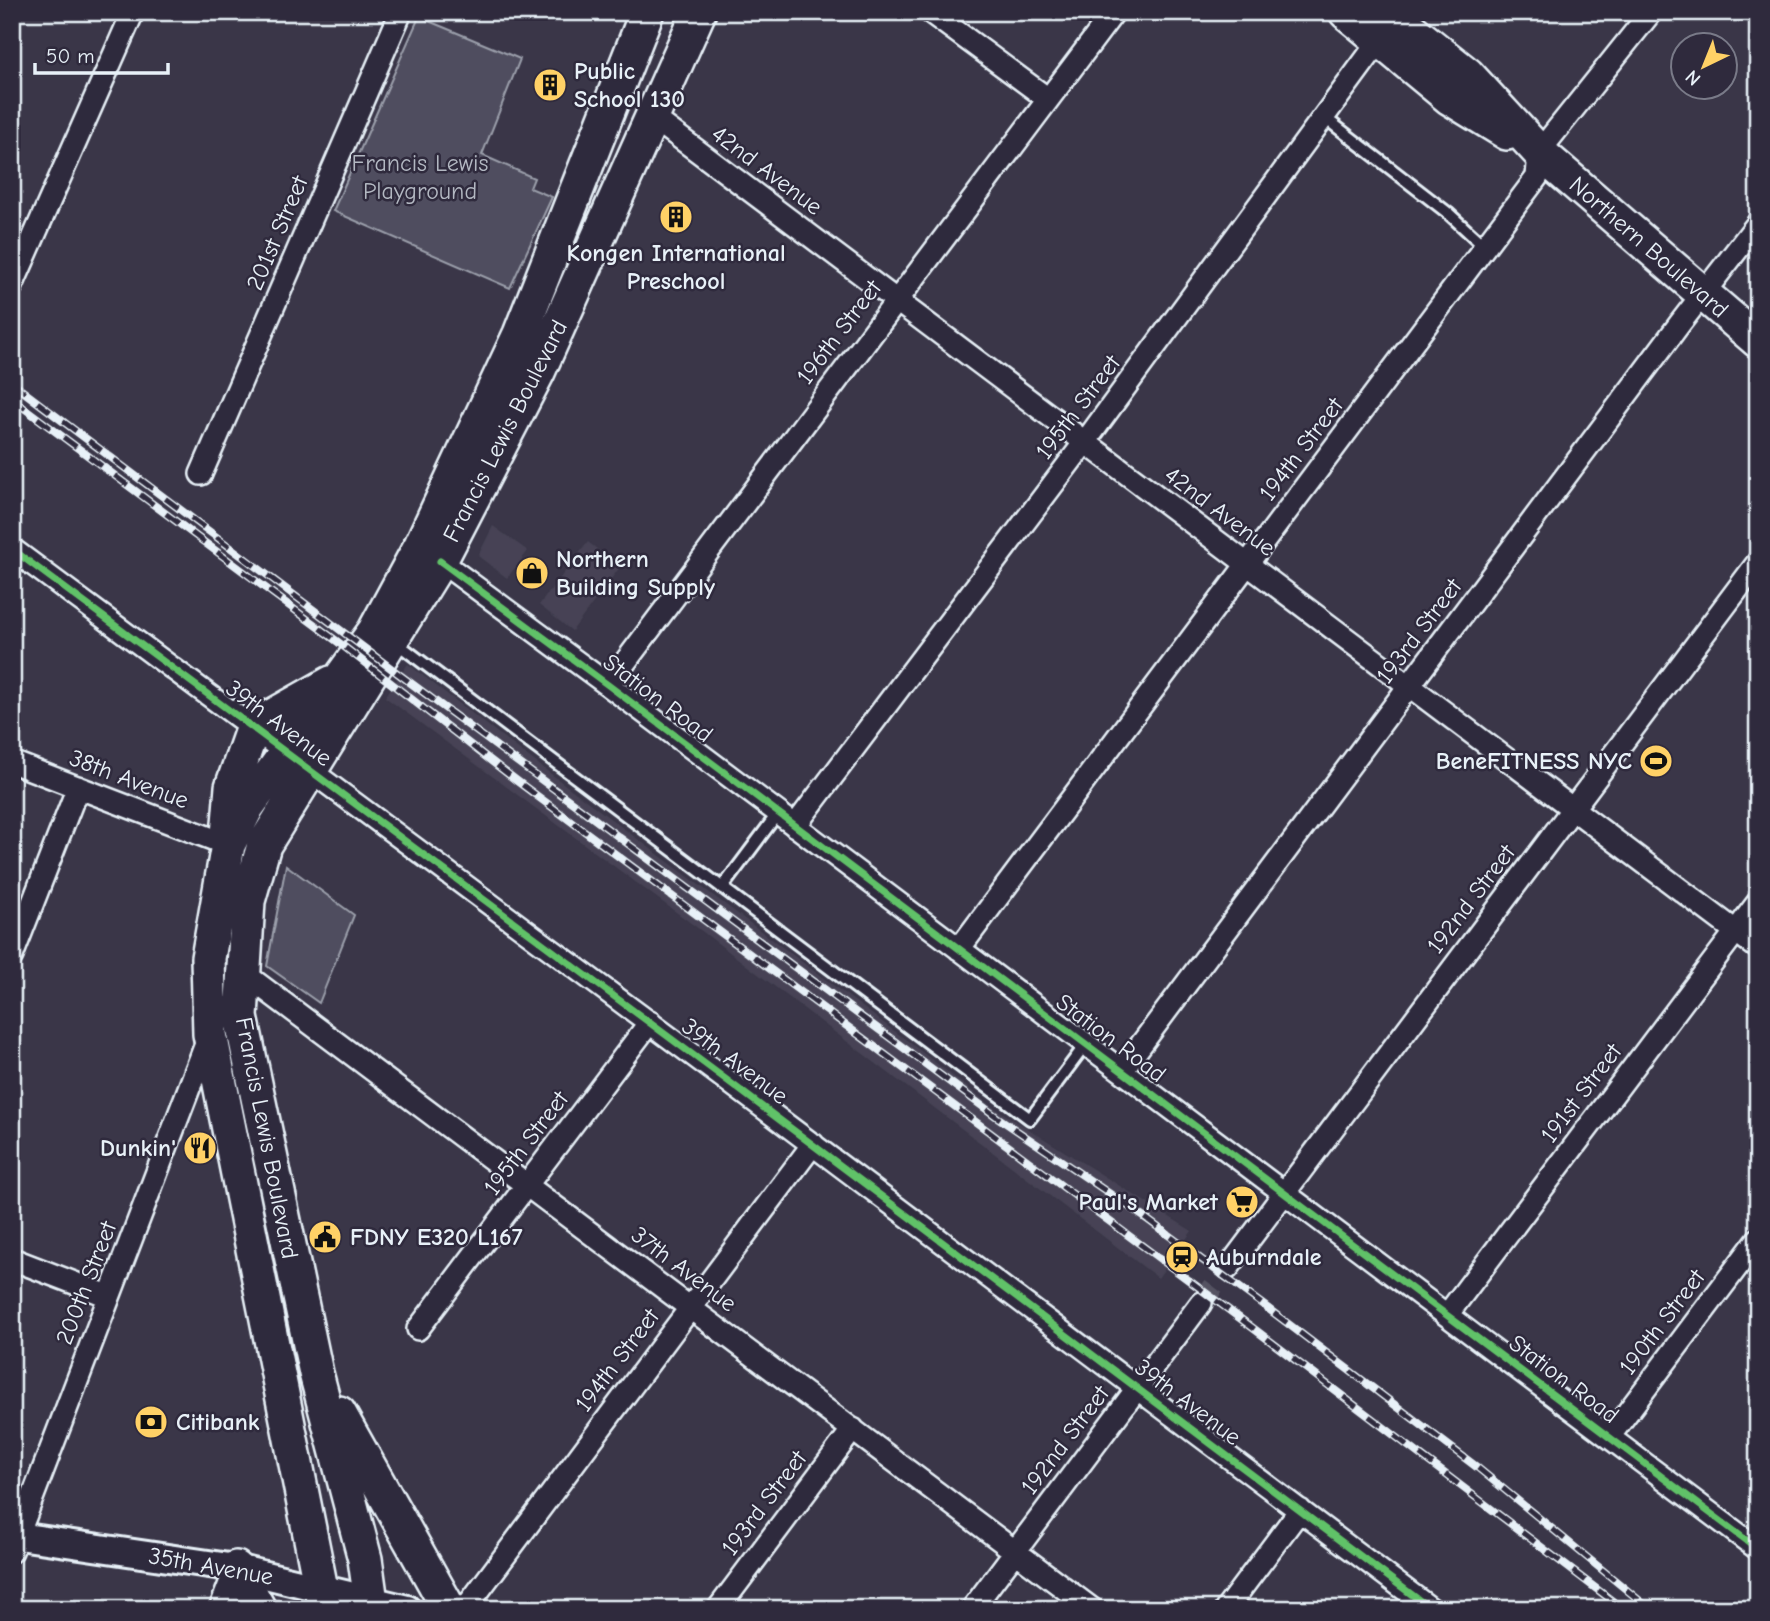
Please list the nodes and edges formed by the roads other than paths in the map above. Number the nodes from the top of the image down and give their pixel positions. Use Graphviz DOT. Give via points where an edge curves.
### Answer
graph roads {
  1 [pos="134,12"];
  2 [pos="401,12"];
  3 [pos="647,12"];
  4 [pos="699,12"];
  5 [pos="930,12"];
  6 [pos="1114,12"];
  7 [pos="1346,12"];
  8 [pos="1651,12"];
  9 [pos="1387,19"];
  10 [pos="1048,99"];
  11 [pos="651,116"];
  12 [pos="1324,117"];
  13 [pos="1539,152"];
  14 [pos="1758,223"];
  15 [pos="1485,247"];
  16 [pos="12,286"];
  17 [pos="1702,293"];
  18 [pos="896,300"];
  19 [pos="1758,341"];
  20 [pos="1084,442"];
  21 [pos="201,474"];
  22 [pos="12,549"];
  23 [pos="440,561"];
  24 [pos="1758,562"];
  25 [pos="1248,564"];
  26 [pos="392,640"];
  27 [pos="339,678"];
  28 [pos="608,685"];
  29 [pos="1410,687"];
  30 [pos="253,727"];
  31 [pos="12,761"];
  32 [pos="299,761"];
  33 [pos="78,787"];
  34 [pos="1572,808"];
  35 [pos="778,813"];
  36 [pos="795,826"];
  37 [pos="228,845"];
  38 [pos="722,888"];
  39 [pos="1758,902"];
  40 [pos="1736,931"];
  41 [pos="1758,948"];
  42 [pos="959,949"];
  43 [pos="12,956"];
  44 [pos="242,972"];
  45 [pos="650,1022"];
  46 [pos="210,1034"];
  47 [pos="1086,1044"];
  48 [pos="1122,1070"];
  49 [pos="813,1144"];
  50 [pos="527,1184"];
  51 [pos="1284,1193"];
  52 [pos="1758,1239"];
  53 [pos="12,1259"];
  54 [pos="1228,1268"];
  55 [pos="108,1296"];
  56 [pos="1201,1303"];
  57 [pos="690,1306"];
  58 [pos="1447,1315"];
  59 [pos="418,1329"];
  60 [pos="316,1373"];
  61 [pos="1137,1388"];
  62 [pos="852,1429"];
  63 [pos="1609,1437"];
  64 [pos="1300,1510"];
  65 [pos="14,1540"];
  66 [pos="1758,1549"];
  67 [pos="1015,1550"];
  68 [pos="236,1568"];
  69 [pos="323,1598"];
  70 [pos="371,1604"];
  71 [pos="220,1609"];
  72 [pos="259,1609"];
  73 [pos="407,1609"];
  74 [pos="449,1609"];
  75 [pos="465,1609"];
  76 [pos="718,1609"];
  77 [pos="972,1609"];
  78 [pos="1092,1609"];
  79 [pos="1226,1609"];
  80 [pos="1431,1609"];
  1 -- 16 [label="street"];
  2 -- 21 [label="street, 201st Street"];
  3 -- 27 [label="main road, Francis Lewis Boulevard" via="520,334 421,545 374,632"];
  4 -- 11 [label="main road, Francis Lewis Boulevard"];
  5 -- 10 [label="street"];
  6 -- 10 [label="street, 196th Street"];
  7 -- 9 [label="main road, Northern Boulevard"];
  8 -- 13 [label="street, 194th Street"];
  9 -- 12 [label="street, 195th Street"];
  9 -- 13 [label="main road, Northern Boulevard" via="1450,98"];
  10 -- 18 [label="street, 196th Street"];
  11 -- 18 [label="street, 42nd Avenue"];
  11 -- 23 [label="main road, Francis Lewis Boulevard" via="538,372"];
  12 -- 15 [label="lane"];
  12 -- 20 [label="street, 195th Street"];
  13 -- 15 [label="street, 194th Street" via="1537,177"];
  13 -- 17 [label="main road, Northern Boulevard"];
  14 -- 17 [label="street, 193rd Street"];
  15 -- 25 [label="street, 194th Street"];
  17 -- 19 [label="main road, Northern Boulevard"];
  17 -- 29 [label="street, 193rd Street"];
  18 -- 20 [label="street, 42nd Avenue"];
  18 -- 28 [label="street, 196th Street"];
  20 -- 25 [label="street, 42nd Avenue"];
  20 -- 36 [label="street, 195th Street"];
  22 -- 30 [label="street, 39th Avenue"];
  23 -- 26 [label="main road, Francis Lewis Boulevard"];
  23 -- 28 [label="street, Station Road"];
  24 -- 34 [label="street, 192nd Street"];
  25 -- 29 [label="street, 42nd Avenue"];
  25 -- 42 [label="street, 194th Street"];
  26 -- 32 [label="main road, Francis Lewis Boulevard"];
  26 -- 38 [label="lane"];
  27 -- 30 [label="main road"];
  27 -- 32 [label="main road, Francis Lewis Boulevard"];
  28 -- 35 [label="street, Station Road"];
  29 -- 34 [label="street, 42nd Avenue"];
  29 -- 48 [label="street, 193rd Street"];
  30 -- 32 [label="street, 39th Avenue"];
  30 -- 37 [label="main road" via="232,787"];
  31 -- 33 [label="street, 38th Avenue"];
  32 -- 37 [label="main road, Francis Lewis Boulevard" via="247,807"];
  32 -- 44 [label="main road, Francis Lewis Boulevard" via="264,845 248,901"];
  32 -- 45 [label="street, 39th Avenue"];
  33 -- 37 [label="street, 38th Avenue"];
  33 -- 43 [label="street"];
  34 -- 40 [label="street, 42nd Avenue"];
  34 -- 51 [label="street, 192nd Street"];
  35 -- 36 [label="street, Station Road"];
  35 -- 38 [label="lane"];
  36 -- 42 [label="street, Station Road"];
  37 -- 46 [label="main road, Francis Lewis Boulevard" via="208,958"];
  38 -- 47 [label="lane" via="1030,1119"];
  39 -- 40 [label="street, 191st Street"];
  40 -- 41 [label="street, 42nd Avenue"];
  40 -- 58 [label="street, 191st Street"];
  42 -- 47 [label="street, Station Road"];
  44 -- 50 [label="street, 37th Avenue"];
  44 -- 60 [label="main road, Francis Lewis Boulevard" via="240,1017"];
  45 -- 49 [label="street, 39th Avenue"];
  45 -- 50 [label="street, 195th Street"];
  46 -- 55 [label="street, 200th Street"];
  46 -- 69 [label="main road, Francis Lewis Boulevard"];
  47 -- 48 [label="street, Station Road"];
  48 -- 51 [label="street, Station Road"];
  49 -- 57 [label="street, 194th Street"];
  49 -- 61 [label="street, 39th Avenue"];
  50 -- 57 [label="street, 37th Avenue"];
  50 -- 59 [label="street, 195th Street"];
  51 -- 54 [label="street, 192nd Street"];
  51 -- 58 [label="street, Station Road"];
  52 -- 63 [label="street, 190th Street"];
  53 -- 55 [label="street"];
  55 -- 65 [label="street, 200th Street"];
  56 -- 61 [label="street, 192nd Street"];
  57 -- 62 [label="street, 37th Avenue"];
  57 -- 75 [label="street, 194th Street"];
  58 -- 63 [label="street, Station Road"];
  60 -- 70 [label="main road, Francis Lewis Boulevard" via="365,1559"];
  60 -- 74 [label="main road"];
  61 -- 64 [label="street, 39th Avenue"];
  61 -- 67 [label="street, 192nd Street"];
  62 -- 67 [label="street, 37th Avenue"];
  62 -- 76 [label="street, 193rd Street"];
  63 -- 66 [label="street, Station Road"];
  64 -- 79 [label="street"];
  64 -- 80 [label="street, 39th Avenue"];
  65 -- 68 [label="street, 35th Avenue"];
  67 -- 77 [label="street, 192nd Street"];
  67 -- 78 [label="street, 37th Avenue"];
  68 -- 69 [label="street, 35th Avenue"];
  68 -- 71 [label="street"];
  68 -- 72 [label="main road"];
  69 -- 70 [label="street, 35th Avenue"];
  70 -- 73 [label="street, 35th Avenue"];
}
